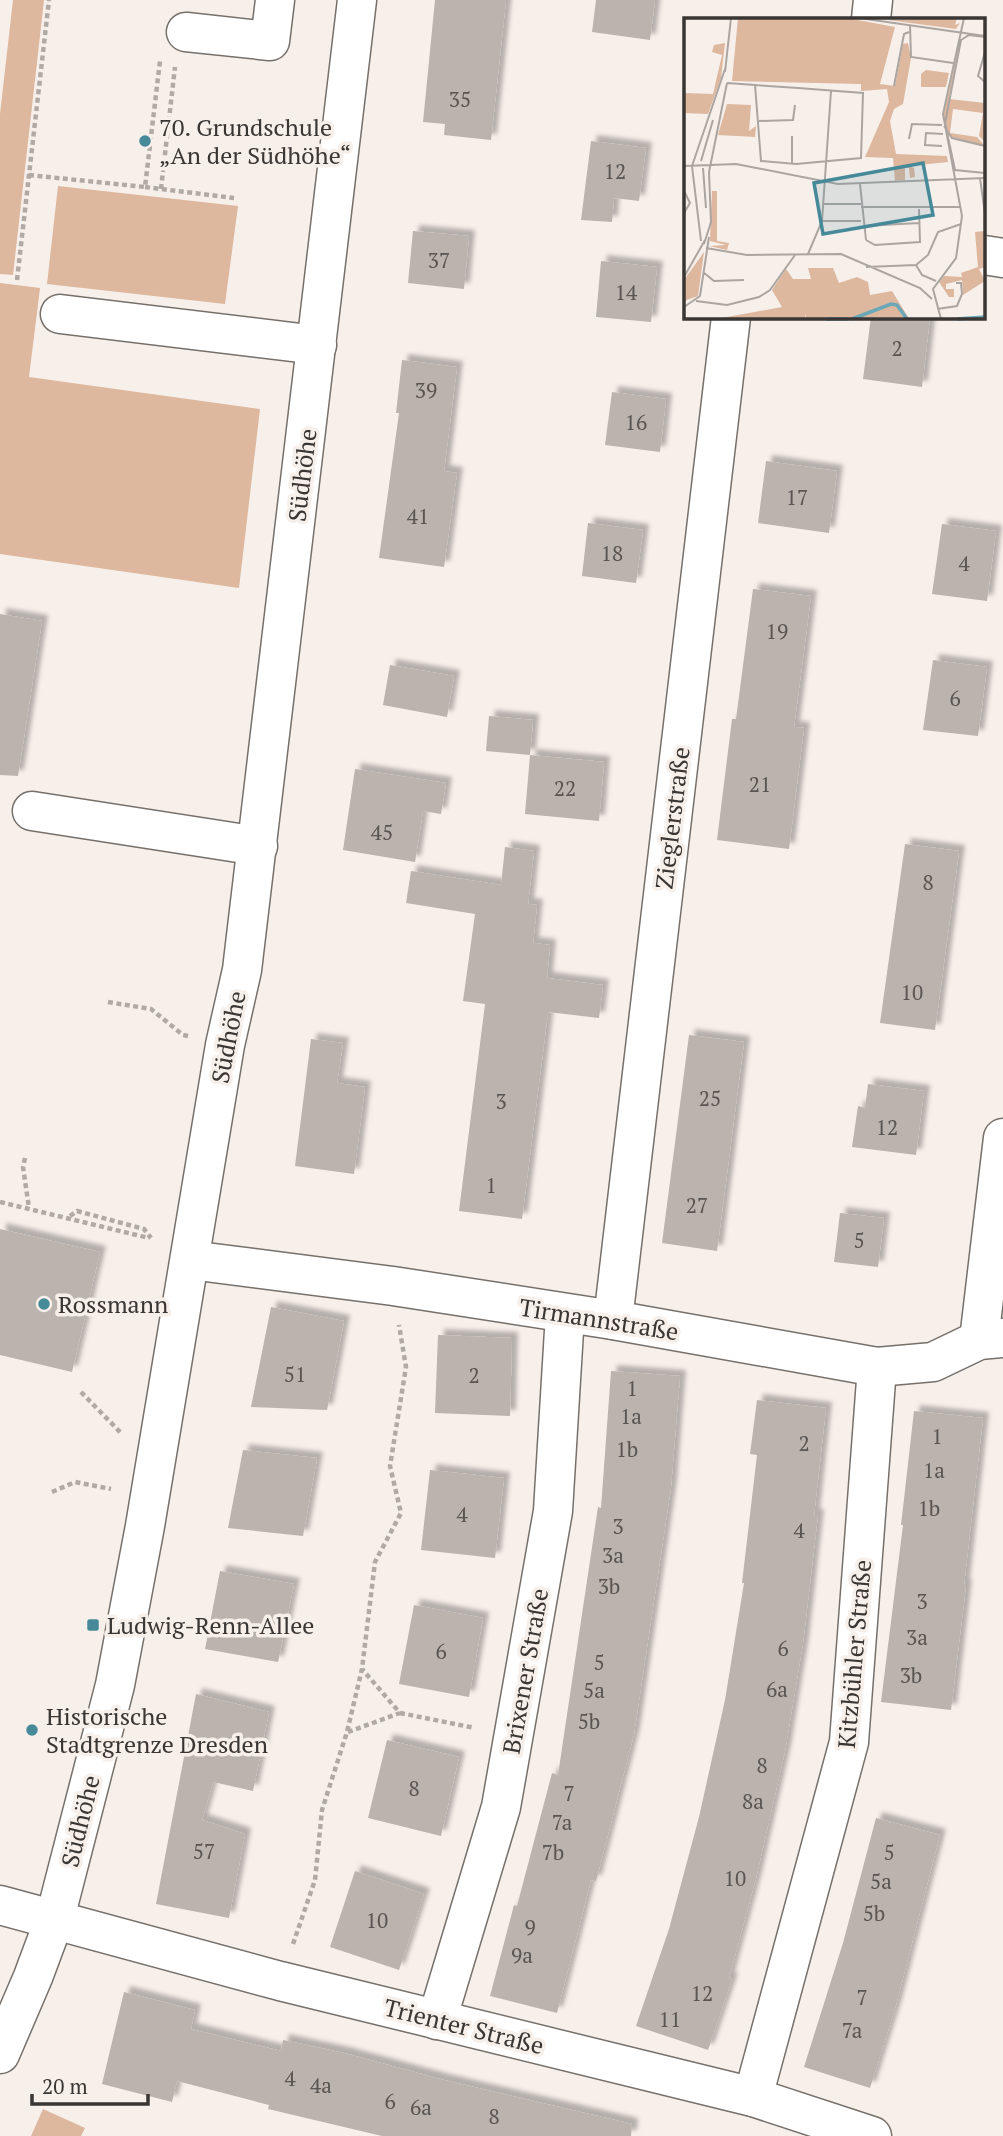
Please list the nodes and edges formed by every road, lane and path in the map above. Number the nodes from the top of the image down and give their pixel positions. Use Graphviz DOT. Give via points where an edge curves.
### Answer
graph roads {
  1 [pos="49,0"];
  2 [pos="275,0"];
  3 [pos="357,0"];
  4 [pos="873,0"];
  5 [pos="871,18"];
  6 [pos="174,48"];
  7 [pos="29,175"];
  8 [pos="145,187"];
  9 [pos="161,189"];
  10 [pos="234,198"];
  11 [pos="17,279"];
  12 [pos="60,314"];
  13 [pos="732,318"];
  14 [pos="317,345"];
  15 [pos="32,810"];
  16 [pos="258,846"];
  17 [pos="108,1002"];
  18 [pos="174,1026"];
  19 [pos="1003,1138"];
  20 [pos="25,1158"];
  21 [pos="0,1202"];
  22 [pos="29,1208"];
  23 [pos="191,1253"];
  24 [pos="393,1286"];
  25 [pos="565,1314"];
  26 [pos="612,1320"];
  27 [pos="991,1339"];
  28 [pos="877,1367"];
  29 [pos="80,1392"];
  30 [pos="159,1441"];
  31 [pos="52,1492"];
  32 [pos="150,1496"];
  33 [pos="362,1669"];
  34 [pos="400,1713"];
  35 [pos="347,1732"];
  36 [pos="514,1735"];
  37 [pos="0,1905"];
  38 [pos="55,1919"];
  39 [pos="280,1981"];
  40 [pos="437,2020"];
  41 [pos="0,2054"];
  42 [pos="753,2097"];
  43 [pos="872,2136"];
  1 -- 7 [label="path"];
  2 -- 6 [label="street" via="270,41"];
  3 -- 14 [label="street, Südhöhe"];
  4 -- 5 [label="street"];
  6 -- 8 [label="path"];
  6 -- 9 [label="path"];
  7 -- 8 [label="path"];
  7 -- 11 [label="path"];
  8 -- 9 [label="path"];
  9 -- 10 [label="path"];
  12 -- 14 [label="street"];
  13 -- 26 [label="street, Zieglerstraße"];
  14 -- 16 [label="street, Südhöhe"];
  15 -- 16 [label="street"];
  16 -- 23 [label="street, Südhöhe" via="242,970"];
  17 -- 18 [label="path" via="151,1009"];
  19 -- 27 [label="street"];
  20 -- 22 [label="path"];
  21 -- 22 [label="path"];
  22 -- 23 [label="path"];
  23 -- 24 [label="street, Tirmannstraße"];
  23 -- 30 [label="street, Südhöhe"];
  24 -- 25 [label="street, Tirmannstraße"];
  24 -- 33 [label="path" via="406,1367 390,1465 401,1513 375,1562"];
  25 -- 26 [label="street, Tirmannstraße"];
  25 -- 36 [label="street, Brixener Straße" via="553,1511"];
  26 -- 28 [label="street, Tirmannstraße"];
  27 -- 28 [label="street, Tirmannstraße" via="933,1362"];
  28 -- 42 [label="street, Kitzbühler Straße" via="849,1742"];
  29 -- 30 [label="path" via="118,1432"];
  30 -- 32 [label="street, Südhöhe"];
  31 -- 32 [label="path" via="75,1482"];
  32 -- 38 [label="street, Südhöhe" via="115,1685"];
  33 -- 34 [label="path"];
  33 -- 35 [label="path"];
  34 -- 35 [label="path"];
  34 -- 36 [label="path"];
  35 -- 39 [label="path" via="323,1810 315,1880"];
  36 -- 40 [label="street, Brixener Straße" via="501,1807"];
  37 -- 38 [label="street"];
  38 -- 39 [label="street, Trienter Straße"];
  38 -- 41 [label="street, Südhöhe"];
  39 -- 40 [label="street, Trienter Straße"];
  40 -- 42 [label="street, Trienter Straße"];
  42 -- 43 [label="street, Trienter Straße"];
}
